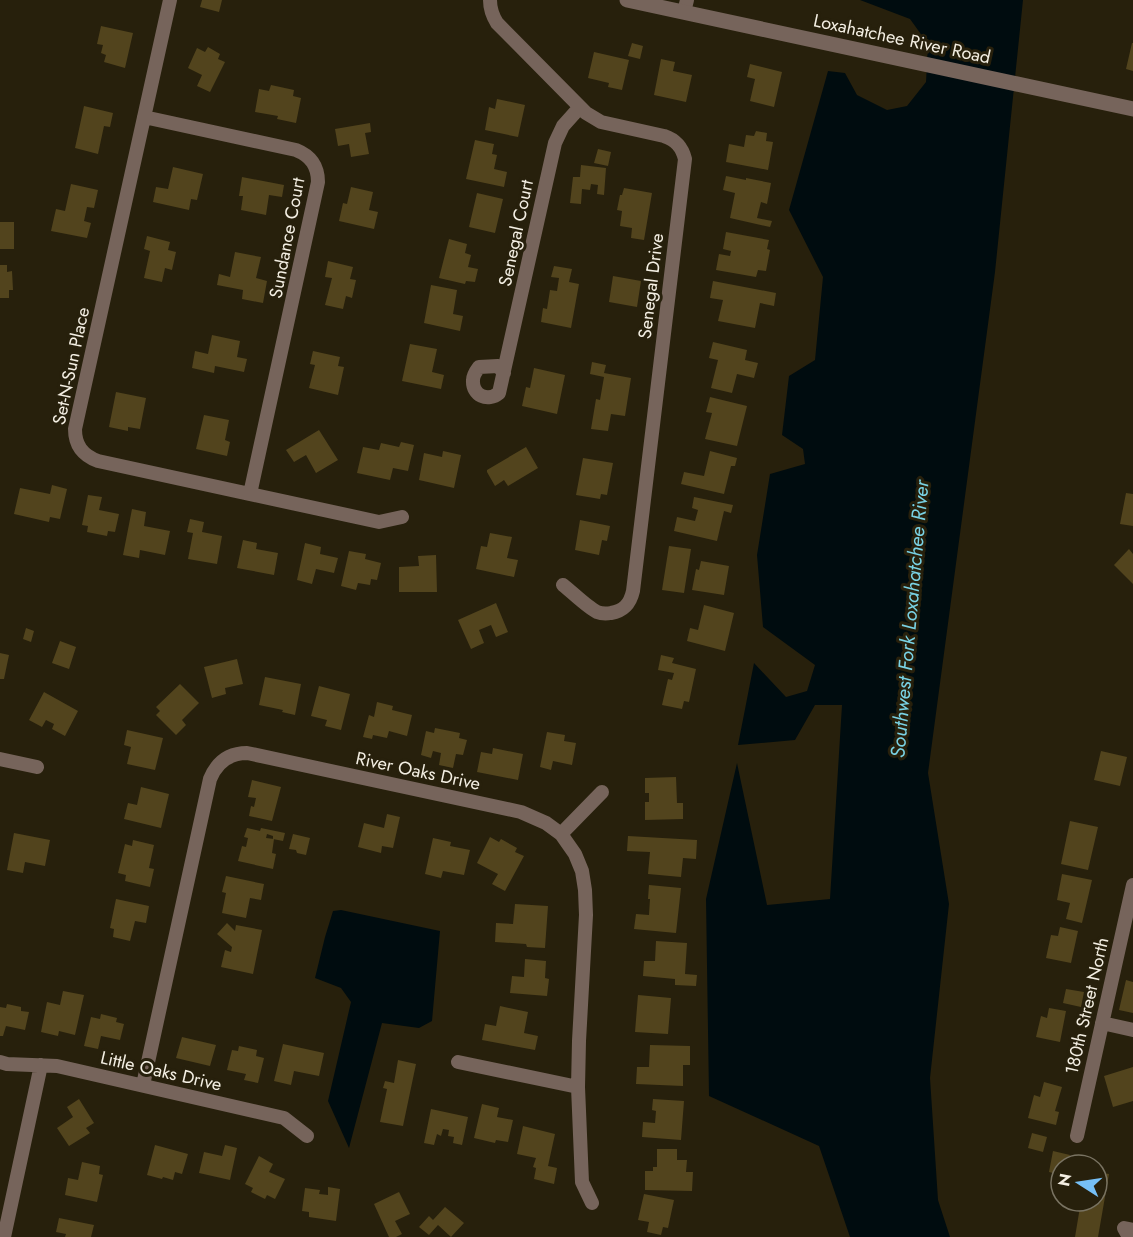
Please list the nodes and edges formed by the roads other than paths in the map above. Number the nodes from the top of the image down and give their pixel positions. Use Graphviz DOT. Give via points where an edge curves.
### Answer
graph roads {
  1 [pos="170,0"];
  2 [pos="490,0"];
  3 [pos="627,0"];
  4 [pos="686,6"];
  5 [pos="580,107"];
  6 [pos="1133,109"];
  7 [pos="144,117"];
  8 [pos="504,373"];
  9 [pos="250,494"];
  10 [pos="402,517"];
  11 [pos="563,585"];
  12 [pos="0,759"];
  13 [pos="37,767"];
  14 [pos="602,792"];
  15 [pos="561,834"];
  16 [pos="1133,885"];
  17 [pos="1102,1023"];
  18 [pos="1133,1030"];
  19 [pos="0,1062"];
  20 [pos="458,1062"];
  21 [pos="41,1065"];
  22 [pos="143,1085"];
  23 [pos="578,1087"];
  24 [pos="308,1136"];
  25 [pos="1077,1136"];
  26 [pos="592,1203"];
  27 [pos="1133,1230"];
  28 [pos="4,1237"];
  29 [pos="1129,1237"];
  1 -- 7 [label="street, Set-N-Sun Place"];
  2 -- 5 [label="street, Senegal Drive" via="497,23"];
  3 -- 4 [label="street, Loxahatchee River Road"];
  4 -- 6 [label="street, Loxahatchee River Road" via="898,59"];
  5 -- 8 [label="street, Senegal Court" via="555,142"];
  5 -- 11 [label="street, Senegal Drive" via="601,122 672,139 685,159 631,599 620,611 604,614"];
  7 -- 9 [label="street, Sundance Court" via="296,150 310,158 318,174"];
  7 -- 9 [label="street, Set-N-Sun Place" via="75,437 83,453 98,461"];
  9 -- 10 [label="street, Set-N-Sun Place" via="379,522"];
  12 -- 13 [label="street"];
  14 -- 15 [label="street"];
  15 -- 22 [label="street, River Oaks Drive" via="521,812 247,753 224,759 210,779"];
  15 -- 23 [label="street, River Oaks Drive" via="579,862 585,890"];
  16 -- 17 [label="street, 180th Street North"];
  17 -- 18 [label="street"];
  17 -- 25 [label="street, 180th Street North"];
  19 -- 21 [label="street, Little Oaks Drive"];
  20 -- 23 [label="street"];
  21 -- 22 [label="street, Little Oaks Drive"];
  21 -- 28 [label="street"];
  22 -- 24 [label="street, Little Oaks Drive" via="284,1118"];
  23 -- 26 [label="street, River Oaks Drive" via="582,1182"];
  27 -- 29 [label="street" via="1124,1228"];
}
